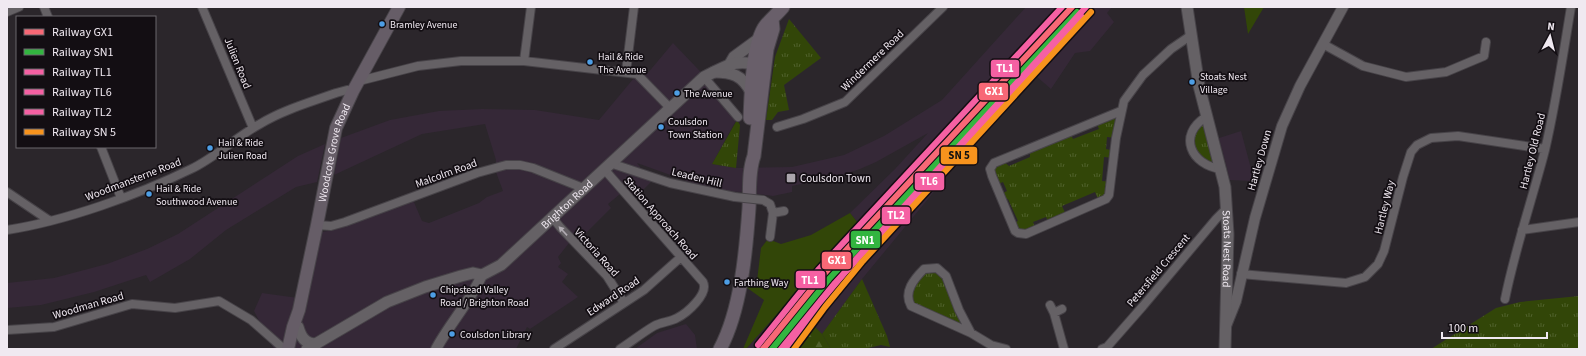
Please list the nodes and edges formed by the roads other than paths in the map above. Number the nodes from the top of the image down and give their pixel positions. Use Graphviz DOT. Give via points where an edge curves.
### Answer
graph roads {
  1 [pos="19,7"];
  2 [pos="202,7"];
  3 [pos="399,7"];
  4 [pos="531,7"];
  5 [pos="634,7"];
  6 [pos="783,7"];
  7 [pos="943,7"];
  8 [pos="1187,7"];
  9 [pos="1344,7"];
  10 [pos="1571,7"];
  11 [pos="7,12"];
  12 [pos="772,19"];
  13 [pos="1190,36"];
  14 [pos="760,38"];
  15 [pos="1486,42"];
  16 [pos="1323,44"];
  17 [pos="524,61"];
  18 [pos="730,64"];
  19 [pos="759,65"];
  20 [pos="626,72"];
  21 [pos="709,74"];
  22 [pos="359,81"];
  23 [pos="353,92"];
  24 [pos="752,92"];
  25 [pos="671,109"];
  26 [pos="1121,111"];
  27 [pos="1206,116"];
  28 [pos="738,117"];
  29 [pos="777,127"];
  30 [pos="252,128"];
  31 [pos="101,148"];
  32 [pos="1545,149"];
  33 [pos="751,164"];
  34 [pos="607,166"];
  35 [pos="1221,169"];
  36 [pos="583,188"];
  37 [pos="7,192"];
  38 [pos="121,198"];
  39 [pos="1227,208"];
  40 [pos="784,211"];
  41 [pos="773,213"];
  42 [pos="552,217"];
  43 [pos="50,221"];
  44 [pos="1579,222"];
  45 [pos="317,225"];
  46 [pos="7,230"];
  47 [pos="1522,230"];
  48 [pos="770,237"];
  49 [pos="681,257"];
  50 [pos="1241,274"];
  51 [pos="482,275"];
  52 [pos="1504,299"];
  53 [pos="624,303"];
  54 [pos="1062,309"];
  55 [pos="299,310"];
  56 [pos="298,328"];
  57 [pos="7,330"];
  58 [pos="1224,330"];
  59 [pos="971,333"];
  60 [pos="312,347"];
  61 [pos="283,348"];
  62 [pos="1104,348"];
  63 [pos="296,349"];
  64 [pos="436,349"];
  65 [pos="554,349"];
  66 [pos="620,349"];
  67 [pos="720,349"];
  68 [pos="1006,349"];
  69 [pos="1064,349"];
  70 [pos="1225,349"];
  1 -- 11 [label="street"];
  2 -- 30 [label="street, Julien Road"];
  3 -- 22 [label="main road, Woodcote Grove Road"];
  4 -- 17 [label="street"];
  5 -- 20 [label="street"];
  6 -- 12 [label="highway, Brighton Road"];
  7 -- 29 [label="street, Windermere Road" via="845,102 803,119 785,121"];
  8 -- 13 [label="main road, Stoats Nest Road"];
  9 -- 16 [label="street, Hartley Down"];
  10 -- 32 [label="street, Hartley Old Road"];
  12 -- 14 [label="highway, Brighton Road" via="765,25"];
  12 -- 19 [label="highway" via="773,29"];
  13 -- 26 [label="street" via="1171,49 1143,75 1124,101"];
  13 -- 27 [label="main road, Stoats Nest Road"];
  14 -- 18 [label="main road, Brighton Road" via="734,57"];
  14 -- 19 [label="highway"];
  15 -- 16 [label="street" via="1484,56 1446,72 1406,77 1363,66"];
  16 -- 50 [label="street, Hartley Down" via="1282,126 1264,183"];
  17 -- 20 [label="street"];
  17 -- 22 [label="street" via="482,60 418,66"];
  18 -- 19 [label="main road, Brighton Road"];
  18 -- 21 [label="main road, Brighton Road"];
  19 -- 24 [label="highway"];
  19 -- 33 [label="highway" via="754,156"];
  20 -- 25 [label="street" via="640,75"];
  21 -- 24 [label="main road" via="736,74"];
  21 -- 25 [label="main road, Brighton Road"];
  21 -- 28 [label="street"];
  22 -- 23 [label="main road, Woodcote Grove Road"];
  23 -- 30 [label="street, Woodmansterne Road" via="347,90 336,93 275,116"];
  23 -- 45 [label="main road, Woodcote Grove Road" via="341,116 333,141"];
  24 -- 33 [label="highway" via="749,133"];
  25 -- 34 [label="main road, Brighton Road"];
  26 -- 26 [label="street" via="994,164 990,169 992,176 1015,231 1026,234 1109,196"];
  27 -- 35 [label="main road, Stoats Nest Road"];
  27 -- 35 [label="street" via="1194,126 1190,144 1193,153 1204,164"];
  30 -- 38 [label="street, Woodmansterne Road" via="193,168"];
  31 -- 38 [label="street"];
  32 -- 47 [label="street, Hartley Old Road"];
  32 -- 50 [label="street, Hartley Way" via="1458,136 1431,138 1417,145 1411,152 1402,177 1384,251 1378,264 1364,277 1346,283"];
  33 -- 67 [label="highway" via="742,275 737,302"];
  34 -- 36 [label="main road, Brighton Road"];
  34 -- 41 [label="street, Leaden Hill, bridge" via="670,183 762,200 770,204"];
  34 -- 49 [label="street, Station Approach Road"];
  35 -- 39 [label="main road, Stoats Nest Road"];
  36 -- 42 [label="main road, Brighton Road"];
  36 -- 45 [label="street, Malcolm Road" via="533,168 506,165 477,173 345,222 331,226"];
  37 -- 43 [label="street"];
  38 -- 43 [label="street, Woodmansterne Road"];
  39 -- 58 [label="main road, Stoats Nest Road"];
  39 -- 62 [label="street, Petersfield Crescent"];
  40 -- 41 [label="street"];
  41 -- 48 [label="street"];
  42 -- 51 [label="main road, Brighton Road" via="502,265"];
  53 -- 42 [label="street, Victoria Road, one-way" via="607,276"];
  43 -- 46 [label="street, Woodmansterne Road"];
  44 -- 47 [label="street"];
  45 -- 55 [label="main road, Woodcote Grove Road"];
  47 -- 52 [label="street, Hartley Old Road"];
  49 -- 53 [label="street, Edward Road" via="644,290"];
  49 -- 66 [label="street, Station Approach Road" via="703,282 703,294 685,313 671,321 655,325"];
  50 -- 58 [label="street, Hartley Down" via="1236,301"];
  51 -- 60 [label="main road" via="473,273 387,302"];
  51 -- 64 [label="street" via="473,294 449,326"];
  53 -- 65 [label="street, Edward Road"];
  54 -- 69 [label="street" via="1052,309"];
  55 -- 56 [label="main road, Woodcote Grove Road"];
  55 -- 61 [label="main road, Woodcote Grove Road"];
  56 -- 60 [label="main road" via="300,335"];
  56 -- 63 [label="main road, Woodcote Grove Road"];
  57 -- 61 [label="street, Woodman Road" via="54,327 132,304 175,308 219,301 251,320"];
  58 -- 70 [label="main road, Stoats Nest Road"];
  59 -- 59 [label="street" via="946,276 937,268 924,269 909,289 908,300 911,306"];
  59 -- 68 [label="street" via="991,345"];
}
